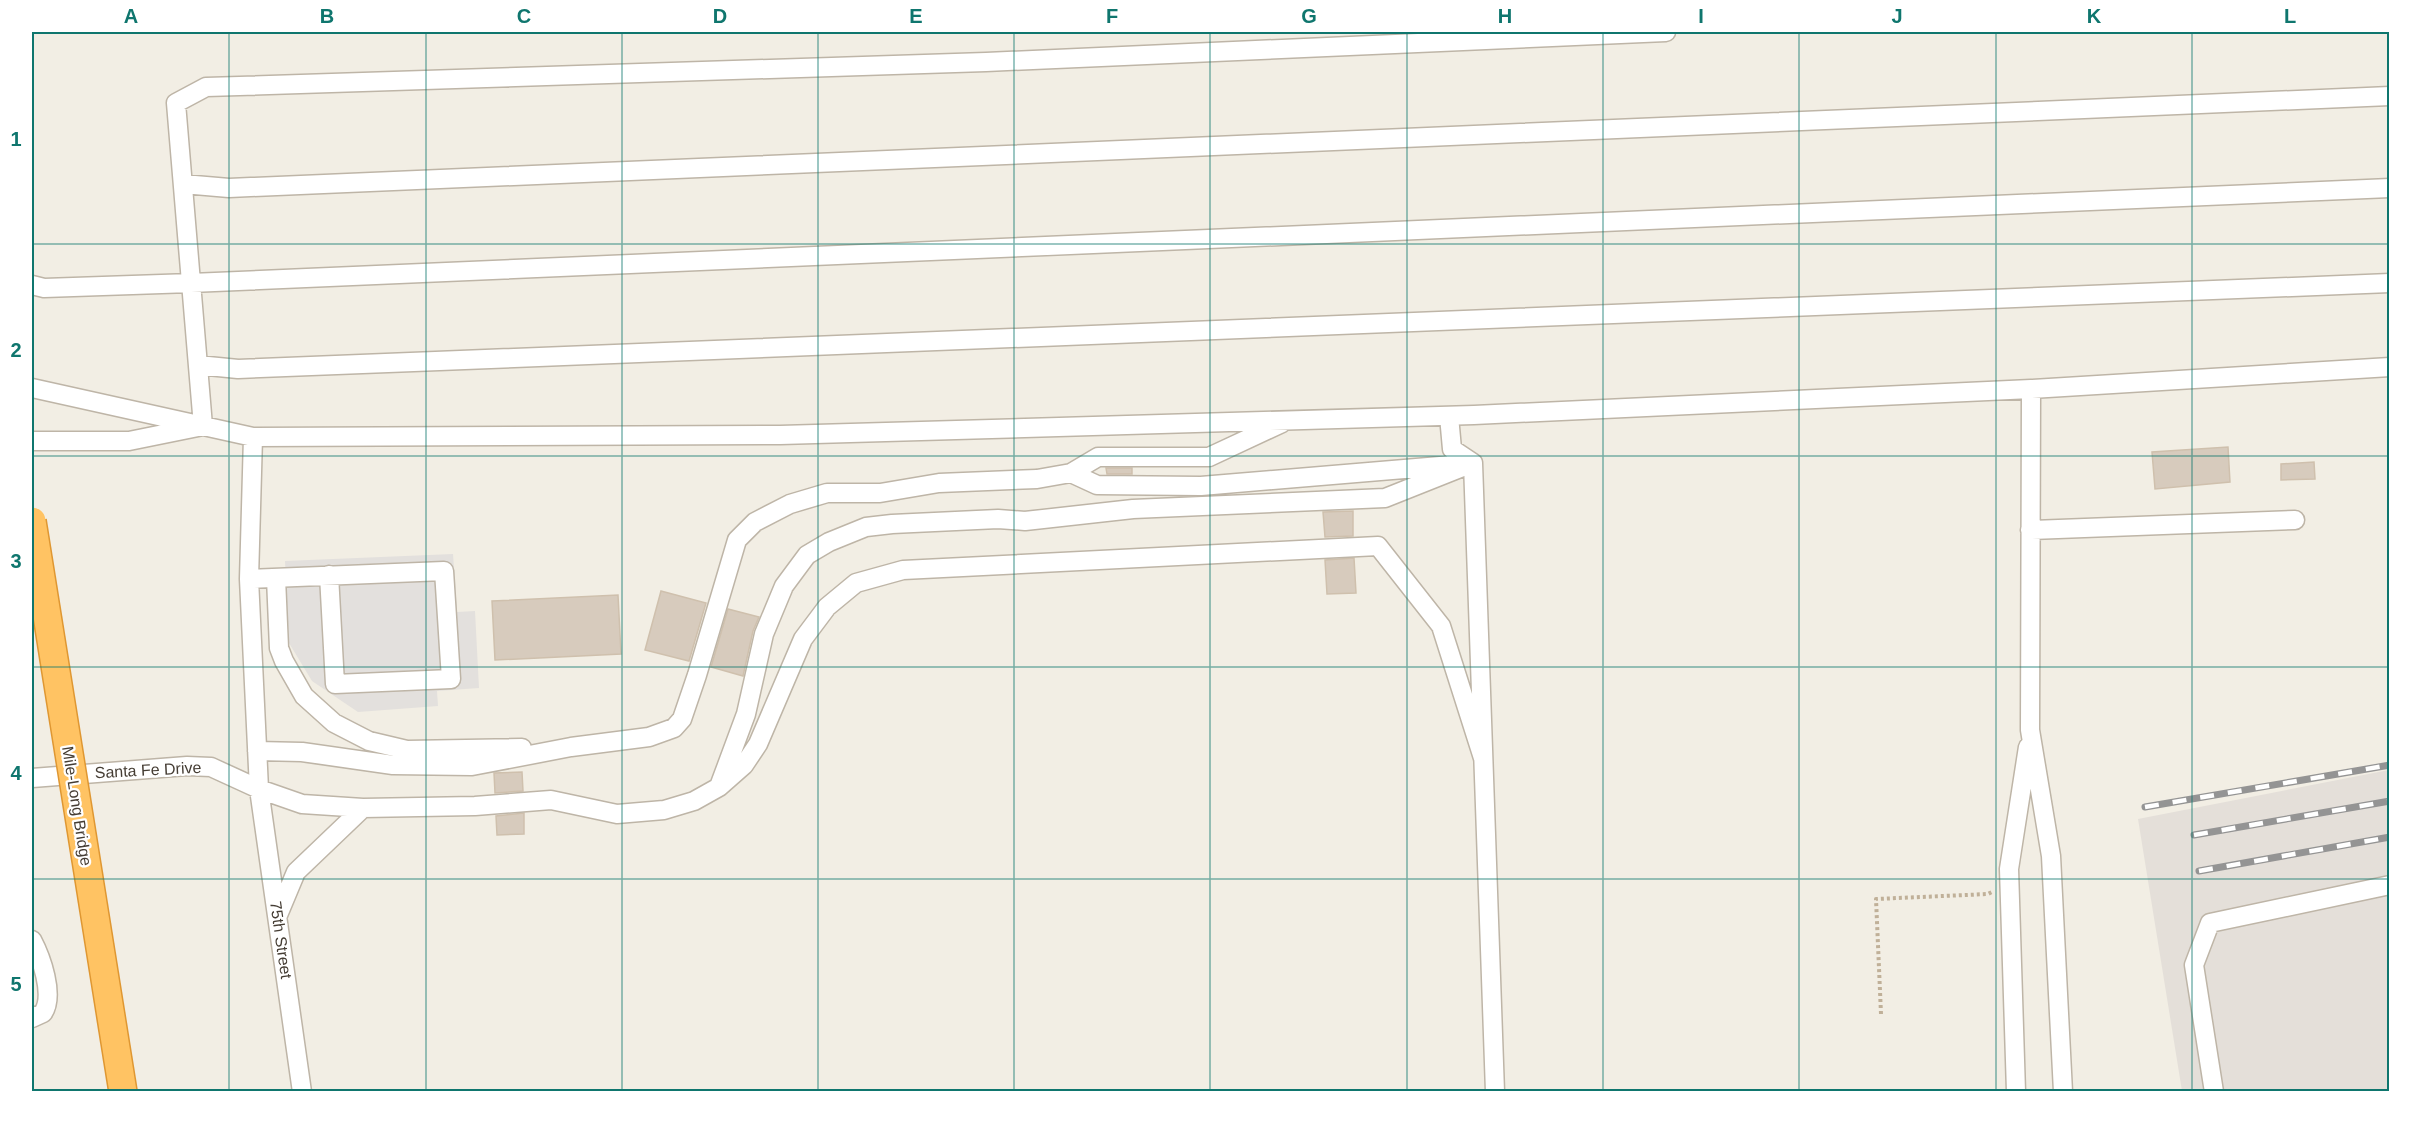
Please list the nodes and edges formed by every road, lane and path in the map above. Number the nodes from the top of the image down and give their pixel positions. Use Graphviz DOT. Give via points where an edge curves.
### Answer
graph roads {
  1 [pos="1666,32"];
  2 [pos="2390,96"];
  3 [pos="183,184"];
  4 [pos="2390,188"];
  5 [pos="191,283"];
  6 [pos="2390,284"];
  7 [pos="32,285"];
  8 [pos="198,365"];
  9 [pos="2390,367"];
  10 [pos="32,388"];
  11 [pos="2031,388"];
  12 [pos="1449,416"];
  13 [pos="1289,420"];
  14 [pos="203,426"];
  15 [pos="253,437"];
  16 [pos="32,441"];
  17 [pos="1473,463"];
  18 [pos="1071,473"];
  19 [pos="32,520"];
  20 [pos="2295,520"];
  21 [pos="2030,530"];
  22 [pos="328,575"];
  23 [pos="276,578"];
  24 [pos="249,579"];
  25 [pos="2030,730"];
  26 [pos="572,747"];
  27 [pos="257,751"];
  28 [pos="1484,758"];
  29 [pos="32,778"];
  30 [pos="718,787"];
  31 [pos="259,789"];
  32 [pos="363,808"];
  33 [pos="2010,883"];
  34 [pos="2390,885"];
  35 [pos="278,917"];
  36 [pos="32,940"];
  37 [pos="1881,1014"];
  38 [pos="32,1018"];
  39 [pos="123,1092"];
  40 [pos="302,1092"];
  41 [pos="1495,1092"];
  42 [pos="2016,1092"];
  43 [pos="2063,1092"];
  44 [pos="2214,1092"];
  1 -- 3 [label="street" via="986,62 206,87 176,103"];
  2 -- 3 [label="street" via="229,188"];
  3 -- 5 [label="street"];
  4 -- 5 [label="street"];
  5 -- 7 [label="street" via="44,288"];
  5 -- 8 [label="street"];
  6 -- 8 [label="street" via="238,369"];
  8 -- 14 [label="street"];
  9 -- 11 [label="street"];
  10 -- 14 [label="street"];
  11 -- 12 [label="street"];
  11 -- 21 [label="street"];
  12 -- 13 [label="street"];
  12 -- 17 [label="street" via="1452,449"];
  13 -- 15 [label="street" via="780,435"];
  13 -- 18 [label="street" via="1209,457 1098,457"];
  14 -- 15 [label="street"];
  14 -- 16 [label="street" via="129,441"];
  15 -- 24 [label="street, 75th Street"];
  17 -- 18 [label="street" via="1202,486 1097,485"];
  17 -- 28 [label="street"];
  17 -- 30 [label="street" via="1384,498 1133,509 1025,521 892,524 866,527 829,542 807,555 784,586 764,634 746,714"];
  18 -- 26 [label="street" via="1037,479 939,483 880,493 827,493 790,504 755,522 737,540 682,719 674,728 649,737"];
  19 -- 39 [label="highway, Mile-Long Bridge, bridge"];
  20 -- 21 [label="street"];
  21 -- 25 [label="street"];
  22 -- 22 [label="street" via="444,571 451,678 335,684"];
  22 -- 23 [label="street"];
  23 -- 24 [label="street"];
  23 -- 26 [label="street" via="279,648 284,661 304,696 334,723 369,741 407,750"];
  24 -- 27 [label="street, 75th Street"];
  25 -- 33 [label="street"];
  25 -- 43 [label="street" via="2051,856"];
  26 -- 27 [label="street" via="472,766 393,765 302,752"];
  27 -- 31 [label="street, 75th Street"];
  28 -- 30 [label="street, Santa Fe Drive" via="1441,626 1378,546 903,570 856,584 827,607 803,639 758,744 744,765"];
  28 -- 41 [label="street"];
  29 -- 31 [label="street, Santa Fe Drive" via="187,765 211,767"];
  30 -- 32 [label="street, Santa Fe Drive" via="694,801 664,810 616,814 551,800"];
  31 -- 32 [label="street, Santa Fe Drive" via="302,804"];
  31 -- 35 [label="street, 75th Street"];
  32 -- 35 [label="street" via="296,872"];
  33 -- 37 [label="path" via="1988,894 1876,899"];
  33 -- 42 [label="street"];
  34 -- 44 [label="street" via="2210,922 2194,965"];
  35 -- 40 [label="street, 75th Street"];
  36 -- 38 [label="street" via="40,956 48,998 43,1013"];
}
